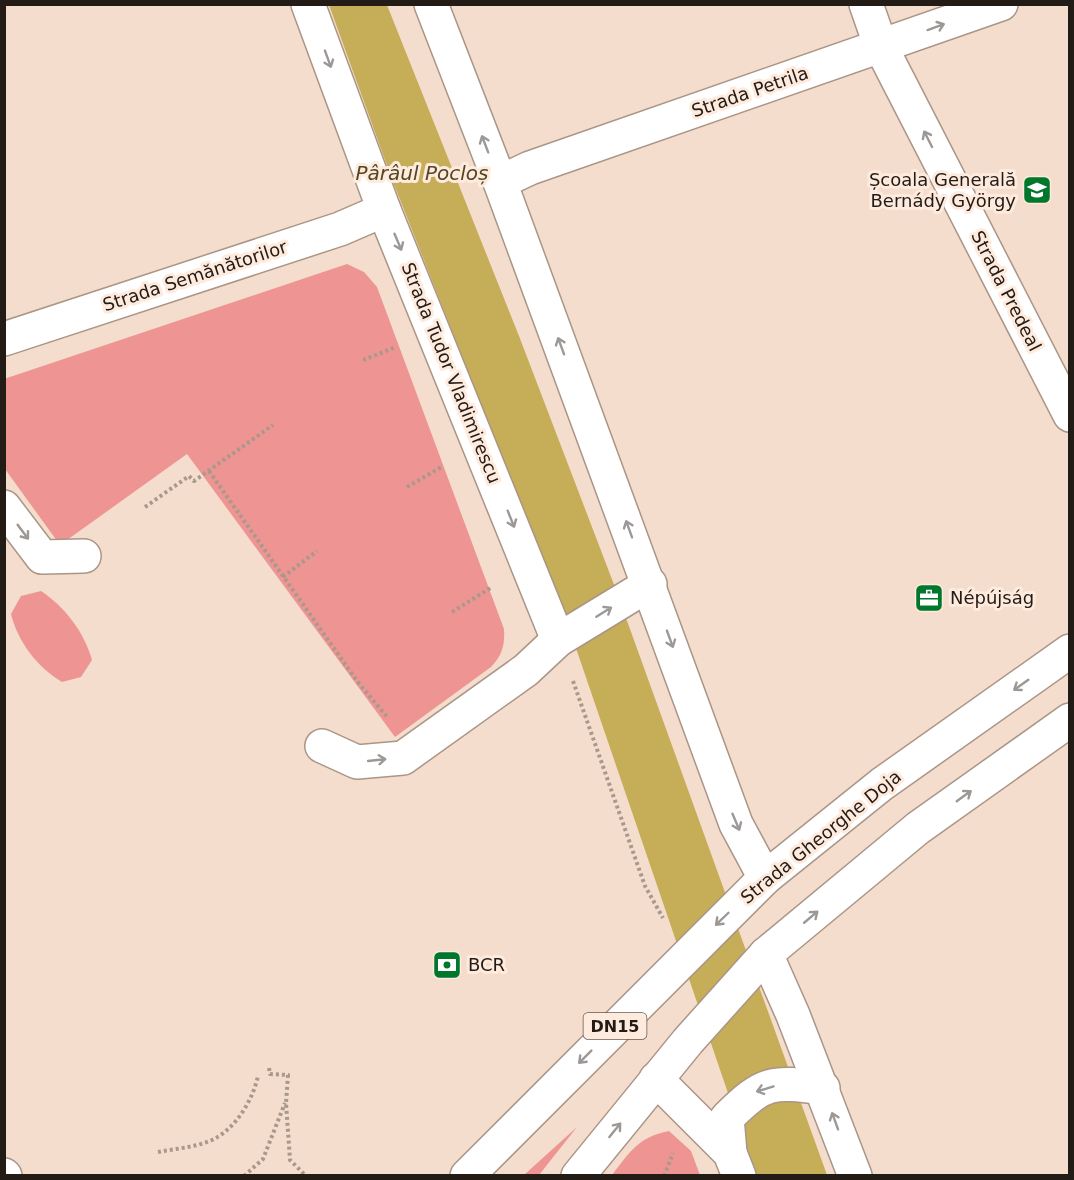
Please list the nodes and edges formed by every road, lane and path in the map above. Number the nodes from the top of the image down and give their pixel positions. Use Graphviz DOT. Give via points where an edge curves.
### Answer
graph roads {
  1 [pos="308,4"];
  2 [pos="431,4"];
  3 [pos="866,4"];
  4 [pos="1000,4"];
  5 [pos="881,47"];
  6 [pos="500,182"];
  7 [pos="384,210"];
  8 [pos="4,339"];
  9 [pos="405,343"];
  10 [pos="363,360"];
  11 [pos="1070,415"];
  12 [pos="273,425"];
  13 [pos="453,461"];
  14 [pos="208,471"];
  15 [pos="407,487"];
  16 [pos="4,507"];
  17 [pos="145,507"];
  18 [pos="317,551"];
  19 [pos="84,556"];
  20 [pos="283,577"];
  21 [pos="501,580"];
  22 [pos="650,584"];
  23 [pos="452,612"];
  24 [pos="558,640"];
  25 [pos="1070,651"];
  26 [pos="362,677"];
  27 [pos="357,681"];
  28 [pos="1070,720"];
  29 [pos="394,726"];
  30 [pos="322,746"];
  31 [pos="765,878"];
  32 [pos="663,918"];
  33 [pos="766,954"];
  34 [pos="269,1068"];
  35 [pos="258,1076"];
  36 [pos="656,1079"];
  37 [pos="823,1088"];
  38 [pos="286,1101"];
  39 [pos="674,1148"];
  40 [pos="158,1152"];
  41 [pos="734,1164"];
  42 [pos="244,1176"];
  43 [pos="306,1176"];
  44 [pos="467,1176"];
  45 [pos="578,1176"];
  46 [pos="664,1176"];
  47 [pos="855,1176"];
  1 -- 7 [label="street, Strada Tudor Vladimirescu, one-way"];
  6 -- 2 [label="street, one-way"];
  3 -- 5 [label="street, Strada Predeal"];
  5 -- 4 [label="street, Strada Petrila, one-way"];
  5 -- 6 [label="street, Strada Petrila" via="530,168"];
  11 -- 5 [label="street, Strada Predeal, one-way"];
  22 -- 6 [label="street, one-way"];
  7 -- 8 [label="street, Strada Semănătorilor" via="340,229"];
  7 -- 24 [label="street, Strada Tudor Vladimirescu, one-way"];
  9 -- 10 [label="path"];
  12 -- 14 [label="path"];
  13 -- 15 [label="path"];
  14 -- 17 [label="path" via="194,482 189,476"];
  14 -- 20 [label="path"];
  16 -- 19 [label="street, one-way" via="42,557"];
  18 -- 20 [label="path"];
  20 -- 27 [label="path"];
  21 -- 23 [label="path"];
  24 -- 22 [label="street, one-way"];
  22 -- 31 [label="street, one-way" via="736,824"];
  30 -- 24 [label="street, one-way" via="357,762 403,758 526,670"];
  24 -- 32 [label="path" via="645,886"];
  25 -- 31 [label="street, Strada Gheorghe Doja / DN15, one-way" via="882,784"];
  26 -- 27 [label="path"];
  27 -- 29 [label="path"];
  33 -- 28 [label="street, one-way" via="918,828"];
  31 -- 44 [label="street, Strada Gheorghe Doja / DN15, one-way"];
  33 -- 36 [label="street"];
  33 -- 37 [label="street"];
  34 -- 38 [label="path" via="270,1074 288,1075"];
  35 -- 40 [label="path" via="254,1094 231,1127 206,1143"];
  36 -- 41 [label="street"];
  45 -- 36 [label="street, one-way"];
  37 -- 41 [label="street, one-way" via="784,1083 752,1093 727,1118"];
  47 -- 37 [label="street, one-way"];
  38 -- 42 [label="path" via="263,1159"];
  38 -- 43 [label="path" via="290,1160"];
  39 -- 46 [label="path"];
}
